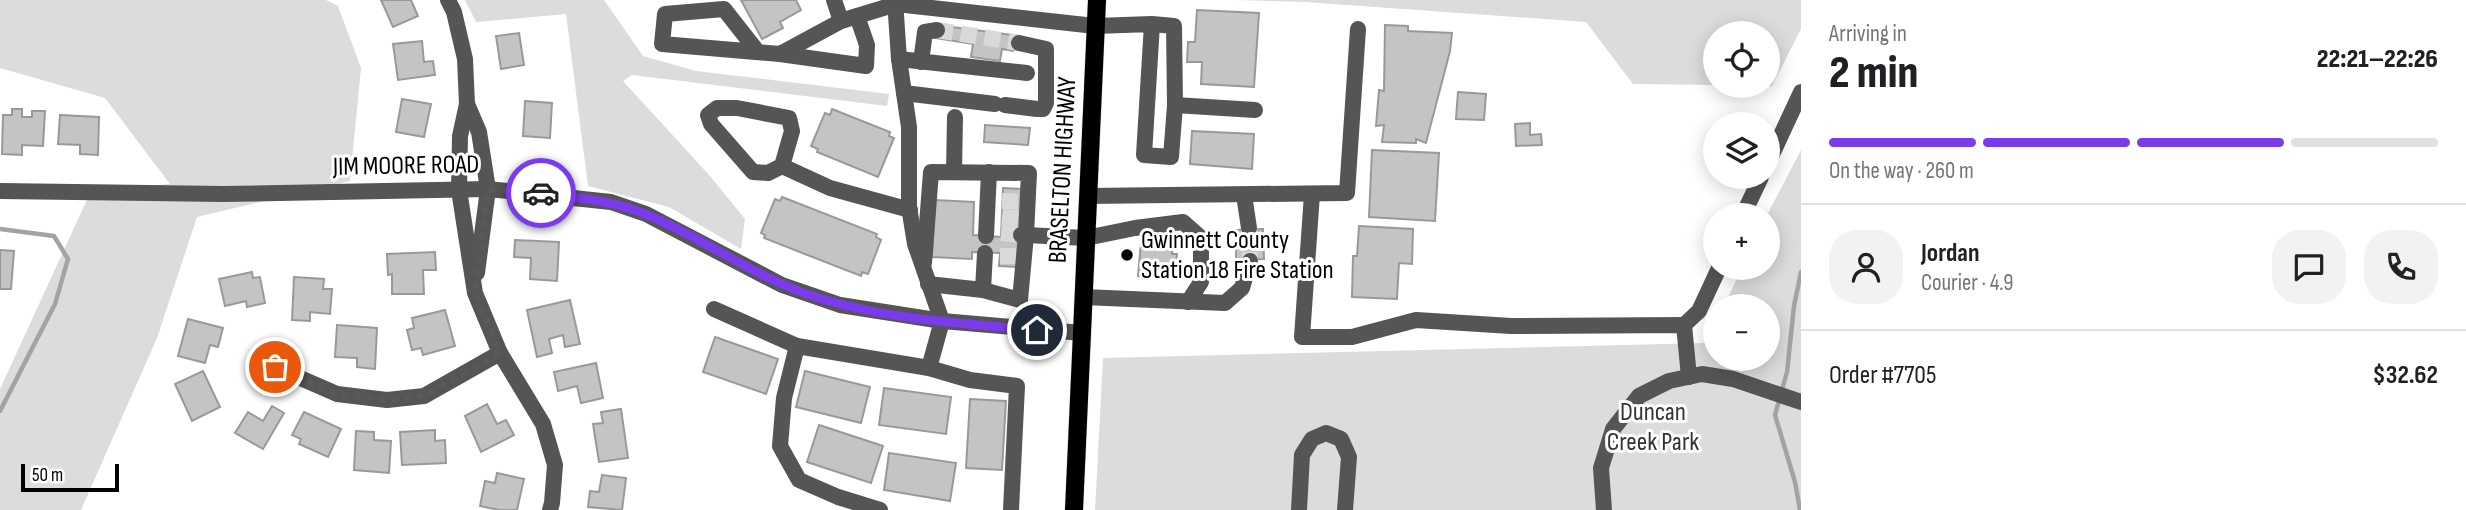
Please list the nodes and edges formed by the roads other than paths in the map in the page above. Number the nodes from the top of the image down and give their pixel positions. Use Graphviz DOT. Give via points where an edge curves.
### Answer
graph roads {
  1 [pos="448,0"];
  2 [pos="834,0"];
  3 [pos="1097,0"];
  4 [pos="895,2"];
  5 [pos="961,5"];
  6 [pos="857,16"];
  7 [pos="841,21"];
  8 [pos="1152,24"];
  9 [pos="1096,26"];
  10 [pos="1358,29"];
  11 [pos="937,30"];
  12 [pos="1019,43"];
  13 [pos="757,51"];
  14 [pos="780,54"];
  15 [pos="899,59"];
  16 [pos="921,62"];
  17 [pos="1027,74"];
  18 [pos="1801,92"];
  19 [pos="904,93"];
  20 [pos="467,104"];
  21 [pos="1175,105"];
  22 [pos="1255,110"];
  23 [pos="1795,116"];
  24 [pos="956,117"];
  25 [pos="1780,142"];
  26 [pos="782,166"];
  27 [pos="954,172"];
  28 [pos="989,172"];
  29 [pos="488,189"];
  30 [pos="458,190"];
  31 [pos="909,190"];
  32 [pos="929,190"];
  33 [pos="0,191"];
  34 [pos="1312,194"];
  35 [pos="1244,195"];
  36 [pos="1088,196"];
  37 [pos="910,210"];
  38 [pos="1024,219"];
  39 [pos="1249,229"];
  40 [pos="1086,238"];
  41 [pos="1250,261"];
  42 [pos="926,278"];
  43 [pos="1713,280"];
  44 [pos="983,290"];
  45 [pos="475,293"];
  46 [pos="1083,297"];
  47 [pos="1188,302"];
  48 [pos="714,309"];
  49 [pos="942,321"];
  50 [pos="1685,325"];
  51 [pos="1082,333"];
  52 [pos="797,346"];
  53 [pos="500,353"];
  54 [pos="275,367"];
  55 [pos="929,368"];
  56 [pos="1689,377"];
  57 [pos="1801,402"];
  58 [pos="550,510"];
  59 [pos="880,510"];
  60 [pos="1012,510"];
  61 [pos="1074,510"];
  62 [pos="1299,510"];
  63 [pos="1345,510"];
  64 [pos="1604,510"];
  1 -- 20 [label="street" via="465,59"];
  2 -- 7 [label="street"];
  3 -- 9 [label="main road, BRASELTON HIGHWAY"];
  4 -- 5 [label="street"];
  4 -- 6 [label="street"];
  4 -- 15 [label="street"];
  5 -- 9 [label="street"];
  6 -- 7 [label="street"];
  6 -- 14 [label="street" via="867,45 866,66"];
  7 -- 14 [label="street"];
  8 -- 9 [label="street"];
  8 -- 21 [label="street" via="1174,26"];
  8 -- 21 [label="street" via="1144,155 1171,157"];
  9 -- 36 [label="main road, BRASELTON HIGHWAY"];
  10 -- 34 [label="street" via="1347,192"];
  11 -- 16 [label="street" via="925,32"];
  12 -- 19 [label="street" via="1046,49 1043,109"];
  13 -- 13 [label="street" via="662,44 665,14 724,9"];
  13 -- 14 [label="street"];
  15 -- 16 [label="street"];
  15 -- 19 [label="street"];
  16 -- 17 [label="street"];
  18 -- 23 [label="street"];
  19 -- 31 [label="street"];
  20 -- 29 [label="street" via="479,132"];
  20 -- 30 [label="street" via="460,136"];
  21 -- 22 [label="street"];
  23 -- 25 [label="street"];
  24 -- 27 [label="street"];
  26 -- 26 [label="street" via="768,173 753,172 710,124 708,115 717,108 737,108 789,118 793,131"];
  26 -- 37 [label="street" via="830,188"];
  27 -- 28 [label="street"];
  27 -- 32 [label="street" via="931,172"];
  28 -- 38 [label="street" via="1029,173"];
  28 -- 44 [label="street" via="992,230"];
  29 -- 30 [label="street, JIM MOORE ROAD"];
  29 -- 45 [label="street"];
  29 -- 49 [label="street, JIM MOORE ROAD" via="611,202 646,214 782,285 840,305"];
  30 -- 33 [label="street, JIM MOORE ROAD"];
  30 -- 45 [label="street"];
  31 -- 32 [label="street"];
  31 -- 37 [label="street"];
  32 -- 42 [label="street"];
  34 -- 35 [label="street"];
  34 -- 50 [label="street" via="1302,337 1352,337 1416,320 1510,326"];
  35 -- 36 [label="street"];
  35 -- 39 [label="street"];
  36 -- 40 [label="main road, BRASELTON HIGHWAY"];
  37 -- 42 [label="street"];
  38 -- 40 [label="street"];
  38 -- 44 [label="street" via="1020,300"];
  40 -- 46 [label="main road, BRASELTON HIGHWAY"];
  40 -- 47 [label="street" via="1183,222 1201,238 1201,282"];
  41 -- 47 [label="street" via="1242,288 1225,303"];
  42 -- 44 [label="street"];
  42 -- 49 [label="street"];
  43 -- 50 [label="street" via="1699,311"];
  45 -- 53 [label="street"];
  46 -- 47 [label="street"];
  46 -- 51 [label="main road, BRASELTON HIGHWAY"];
  48 -- 52 [label="street"];
  49 -- 51 [label="street, JIM MOORE ROAD"];
  49 -- 55 [label="street"];
  50 -- 56 [label="street"];
  51 -- 61 [label="main road, BRASELTON HIGHWAY"];
  52 -- 55 [label="street"];
  52 -- 59 [label="street" via="783,398 780,446 799,481"];
  53 -- 54 [label="street" via="424,396 387,400 337,394"];
  53 -- 58 [label="street" via="543,424 555,465"];
  55 -- 60 [label="street" via="970,380 1017,386"];
  56 -- 57 [label="street" via="1723,377"];
  56 -- 64 [label="street" via="1639,396 1613,429 1601,468"];
  62 -- 63 [label="street" via="1302,455 1312,439 1326,433 1341,439 1349,457"];
}
